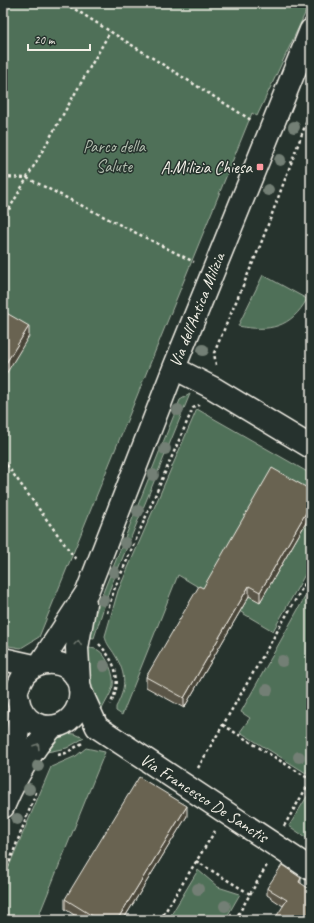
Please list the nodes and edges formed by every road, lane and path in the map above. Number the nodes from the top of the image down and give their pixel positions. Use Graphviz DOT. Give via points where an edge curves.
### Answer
graph roads {
  1 [pos="65,3"];
  2 [pos="311,30"];
  3 [pos="110,32"];
  4 [pos="311,110"];
  5 [pos="254,122"];
  6 [pos="3,177"];
  7 [pos="26,178"];
  8 [pos="3,220"];
  9 [pos="197,263"];
  10 [pos="174,368"];
  11 [pos="213,388"];
  12 [pos="311,447"];
  13 [pos="3,460"];
  14 [pos="78,562"];
  15 [pos="311,573"];
  16 [pos="87,592"];
  17 [pos="104,620"];
  18 [pos="97,642"];
  19 [pos="3,660"];
  20 [pos="37,665"];
  21 [pos="3,682"];
  22 [pos="80,687"];
  23 [pos="19,704"];
  24 [pos="55,726"];
  25 [pos="223,726"];
  26 [pos="97,727"];
  27 [pos="54,756"];
  28 [pos="197,771"];
  29 [pos="311,780"];
  30 [pos="38,786"];
  31 [pos="7,799"];
  32 [pos="283,828"];
  33 [pos="216,830"];
  34 [pos="196,860"];
  35 [pos="268,864"];
  36 [pos="311,869"];
  37 [pos="3,879"];
  38 [pos="250,894"];
  39 [pos="160,920"];
  40 [pos="235,920"];
  1 -- 3 [label="path"];
  2 -- 10 [label="street, Via dell'Antica Milizia"];
  3 -- 5 [label="path"];
  3 -- 7 [label="path"];
  4 -- 11 [label="path" via="260,246 214,354 218,377"];
  6 -- 7 [label="path"];
  7 -- 8 [label="path"];
  7 -- 9 [label="path"];
  10 -- 11 [label="street"];
  10 -- 16 [label="street, Via dell'Antica Milizia"];
  11 -- 12 [label="street"];
  11 -- 17 [label="path" via="206,401 193,408 114,590"];
  13 -- 14 [label="path"];
  15 -- 25 [label="path"];
  16 -- 20 [label="street, Via dell'Antica Milizia"];
  22 -- 16 [label="street, Via dell'Antica Milizia, one-way" via="77,648"];
  18 -- 26 [label="path" via="106,652 117,679 116,694"];
  19 -- 20 [label="street"];
  20 -- 22 [label="street" via="55,663 65,666 73,673"];
  20 -- 23 [label="street" via="26,672 20,681 17,692"];
  21 -- 23 [label="street"];
  22 -- 24 [label="street" via="80,703 76,713"];
  22 -- 26 [label="street"];
  23 -- 24 [label="street" via="29,720 38,725"];
  23 -- 31 [label="street"];
  24 -- 26 [label="street"];
  31 -- 24 [label="street, one-way" via="40,741"];
  25 -- 28 [label="path"];
  25 -- 29 [label="path"];
  26 -- 27 [label="path" via="87,741 66,753"];
  26 -- 36 [label="street, Via Francesco De Sanctis"];
  29 -- 32 [label="path"];
  30 -- 37 [label="path"];
  33 -- 34 [label="path"];
  34 -- 38 [label="path"];
  34 -- 39 [label="path"];
  35 -- 38 [label="path"];
  38 -- 40 [label="path"];
}
